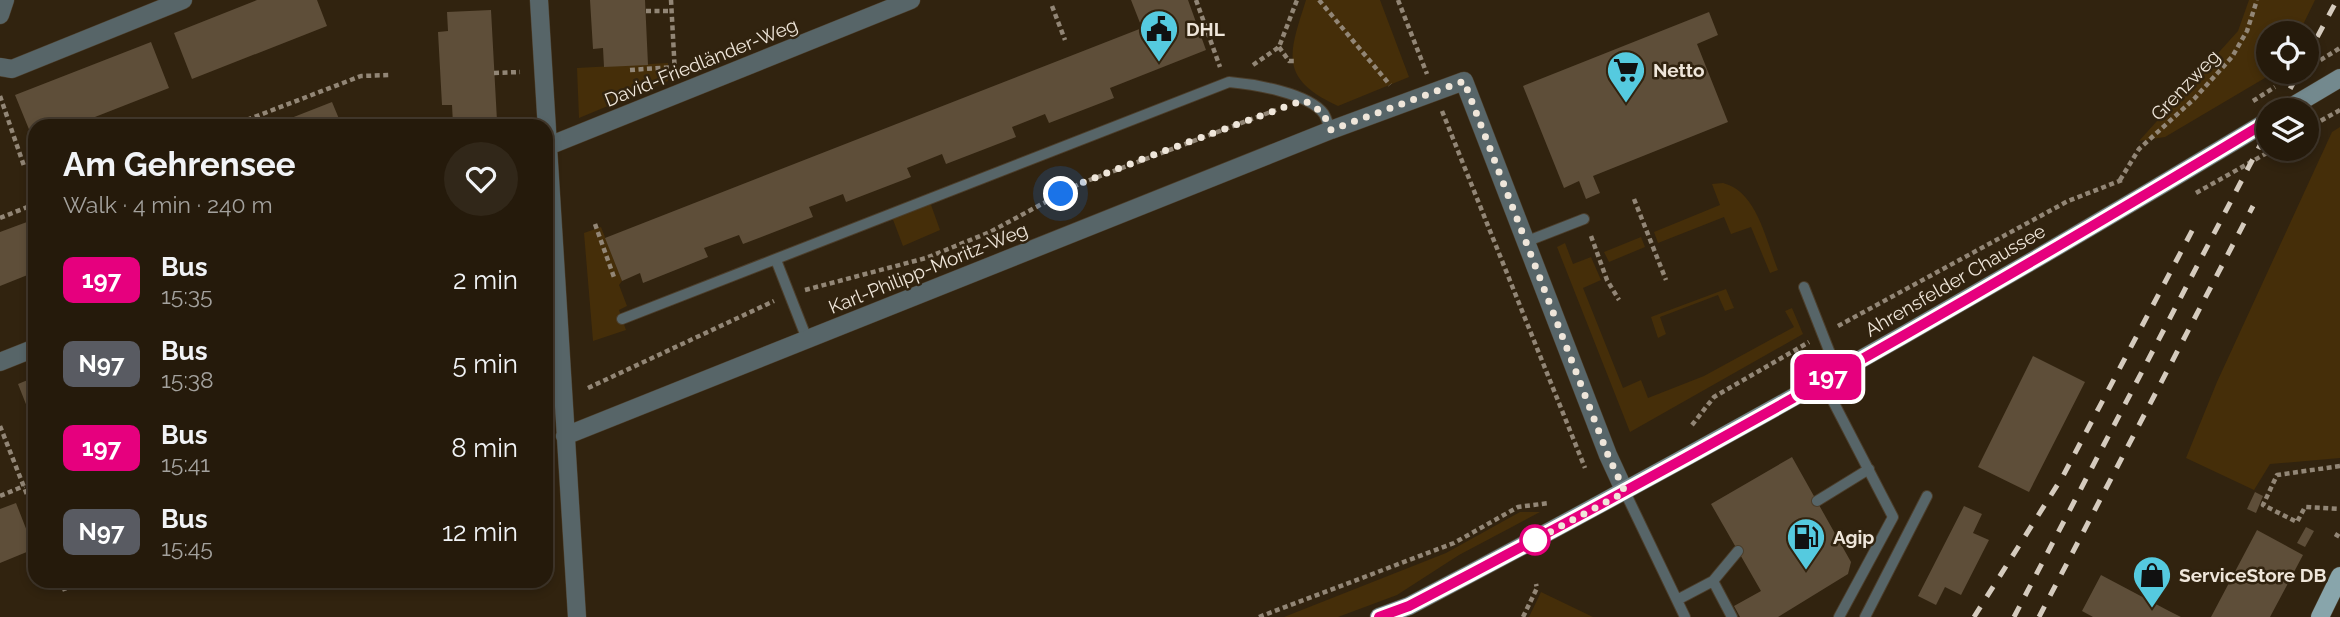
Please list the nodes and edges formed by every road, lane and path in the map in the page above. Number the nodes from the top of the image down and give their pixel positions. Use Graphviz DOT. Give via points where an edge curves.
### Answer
graph roads {
  1 [pos="5,0"];
  2 [pos="183,0"];
  3 [pos="539,0"];
  4 [pos="671,0"];
  5 [pos="911,0"];
  6 [pos="1196,0"];
  7 [pos="1297,0"];
  8 [pos="1319,0"];
  9 [pos="1398,0"];
  10 [pos="2257,0"];
  11 [pos="1052,6"];
  12 [pos="646,11"];
  13 [pos="672,11"];
  14 [pos="0,15"];
  15 [pos="1065,40"];
  16 [pos="1279,47"];
  17 [pos="2340,48"];
  18 [pos="1297,61"];
  19 [pos="2319,61"];
  20 [pos="0,67"];
  21 [pos="675,67"];
  22 [pos="630,70"];
  23 [pos="1210,71"];
  24 [pos="520,72"];
  25 [pos="494,73"];
  26 [pos="390,75"];
  27 [pos="2340,78"];
  28 [pos="1229,82"];
  29 [pos="1392,88"];
  30 [pos="1433,90"];
  31 [pos="0,96"];
  32 [pos="676,96"];
  33 [pos="2306,98"];
  34 [pos="1304,100"];
  35 [pos="2340,110"];
  36 [pos="249,119"];
  37 [pos="546,119"];
  38 [pos="2319,122"];
  39 [pos="2256,128"];
  40 [pos="1331,130"];
  41 [pos="553,144"];
  42 [pos="24,166"];
  43 [pos="1634,199"];
  44 [pos="28,207"];
  45 [pos="0,218"];
  46 [pos="1584,219"];
  47 [pos="595,224"];
  48 [pos="1525,242"];
  49 [pos="553,243"];
  50 [pos="776,260"];
  51 [pos="615,280"];
  52 [pos="1666,280"];
  53 [pos="1804,287"];
  54 [pos="789,294"];
  55 [pos="1619,300"];
  56 [pos="622,319"];
  57 [pos="1823,334"];
  58 [pos="807,338"];
  59 [pos="28,351"];
  60 [pos="0,362"];
  61 [pos="1830,376"];
  62 [pos="588,388"];
  63 [pos="0,426"];
  64 [pos="1685,429"];
  65 [pos="565,436"];
  66 [pos="2340,466"];
  67 [pos="1585,468"];
  68 [pos="1869,470"];
  69 [pos="24,486"];
  70 [pos="1625,492"];
  71 [pos="0,496"];
  72 [pos="1927,496"];
  73 [pos="28,497"];
  74 [pos="1557,499"];
  75 [pos="1817,501"];
  76 [pos="2340,509"];
  77 [pos="1738,551"];
  78 [pos="2340,576"];
  79 [pos="1713,581"];
  80 [pos="1536,584"];
  81 [pos="64,588"];
  82 [pos="65,591"];
  83 [pos="1677,600"];
  84 [pos="1272,615"];
  85 [pos="577,617"];
  86 [pos="1259,617"];
  87 [pos="1379,617"];
  88 [pos="1523,617"];
  89 [pos="1685,617"];
  90 [pos="1732,617"];
  91 [pos="1839,617"];
  92 [pos="1865,617"];
  93 [pos="2320,617"];
  1 -- 14 [label="street"];
  2 -- 20 [label="street" via="12,69"];
  3 -- 37 [label="street"];
  4 -- 13 [label="path"];
  5 -- 32 [label="street, David-Friedländer-Weg"];
  6 -- 23 [label="path" via="1221,67"];
  7 -- 16 [label="path"];
  8 -- 29 [label="path"];
  9 -- 30 [label="path"];
  10 -- 57 [label="path, Grenzweg" via="2232,57 2139,149 2119,180 2068,201"];
  11 -- 15 [label="path"];
  12 -- 13 [label="path"];
  13 -- 21 [label="path"];
  16 -- 18 [label="path" via="1289,61"];
  16 -- 28 [label="path"];
  17 -- 19 [label="path"];
  21 -- 22 [label="path"];
  21 -- 32 [label="path"];
  24 -- 25 [label="path"];
  26 -- 36 [label="path" via="361,76"];
  27 -- 33 [label="main road"];
  28 -- 34 [label="lane" via="1256,84"];
  28 -- 50 [label="lane"];
  30 -- 40 [label="street, Karl-Philipp-Moritz-Weg"];
  30 -- 48 [label="street, Karl-Philipp-Moritz-Weg" via="1464,81"];
  30 -- 67 [label="path"];
  31 -- 42 [label="path"];
  32 -- 41 [label="street, David-Friedländer-Weg"];
  34 -- 40 [label="lane" via="1323,113"];
  34 -- 54 [label="path" via="1079,184 990,232 926,258"];
  35 -- 38 [label="path"];
  39 -- 61 [label="main road, Ahrensfelder Chaussee"];
  40 -- 58 [label="street, Karl-Philipp-Moritz-Weg"];
  43 -- 52 [label="path"];
  44 -- 45 [label="path"];
  46 -- 48 [label="lane"];
  46 -- 55 [label="path"];
  47 -- 51 [label="path"];
  48 -- 70 [label="street"];
  49 -- 65 [label="street"];
  50 -- 54 [label="lane"];
  50 -- 56 [label="lane"];
  53 -- 57 [label="lane"];
  54 -- 58 [label="lane"];
  54 -- 62 [label="path"];
  57 -- 61 [label="lane"];
  57 -- 64 [label="path" via="1714,397"];
  58 -- 65 [label="street, Karl-Philipp-Moritz-Weg"];
  59 -- 60 [label="street"];
  61 -- 68 [label="lane"];
  61 -- 70 [label="main road, Ahrensfelder Chaussee"];
  63 -- 69 [label="path"];
  65 -- 85 [label="street"];
  66 -- 76 [label="path" via="2277,475 2263,505 2297,522 2305,507"];
  68 -- 75 [label="lane"];
  68 -- 91 [label="lane" via="1893,517"];
  69 -- 71 [label="path"];
  69 -- 73 [label="path"];
  70 -- 83 [label="lane"];
  70 -- 87 [label="main road, Ahrensfelder Chaussee" via="1409,606"];
  72 -- 92 [label="lane"];
  74 -- 84 [label="path" via="1518,507 1454,543"];
  77 -- 79 [label="lane"];
  78 -- 93 [label="main road"];
  79 -- 83 [label="lane"];
  79 -- 90 [label="lane"];
  80 -- 88 [label="path"];
  81 -- 82 [label="path"];
  83 -- 89 [label="lane"];
  84 -- 86 [label="path"];
}
